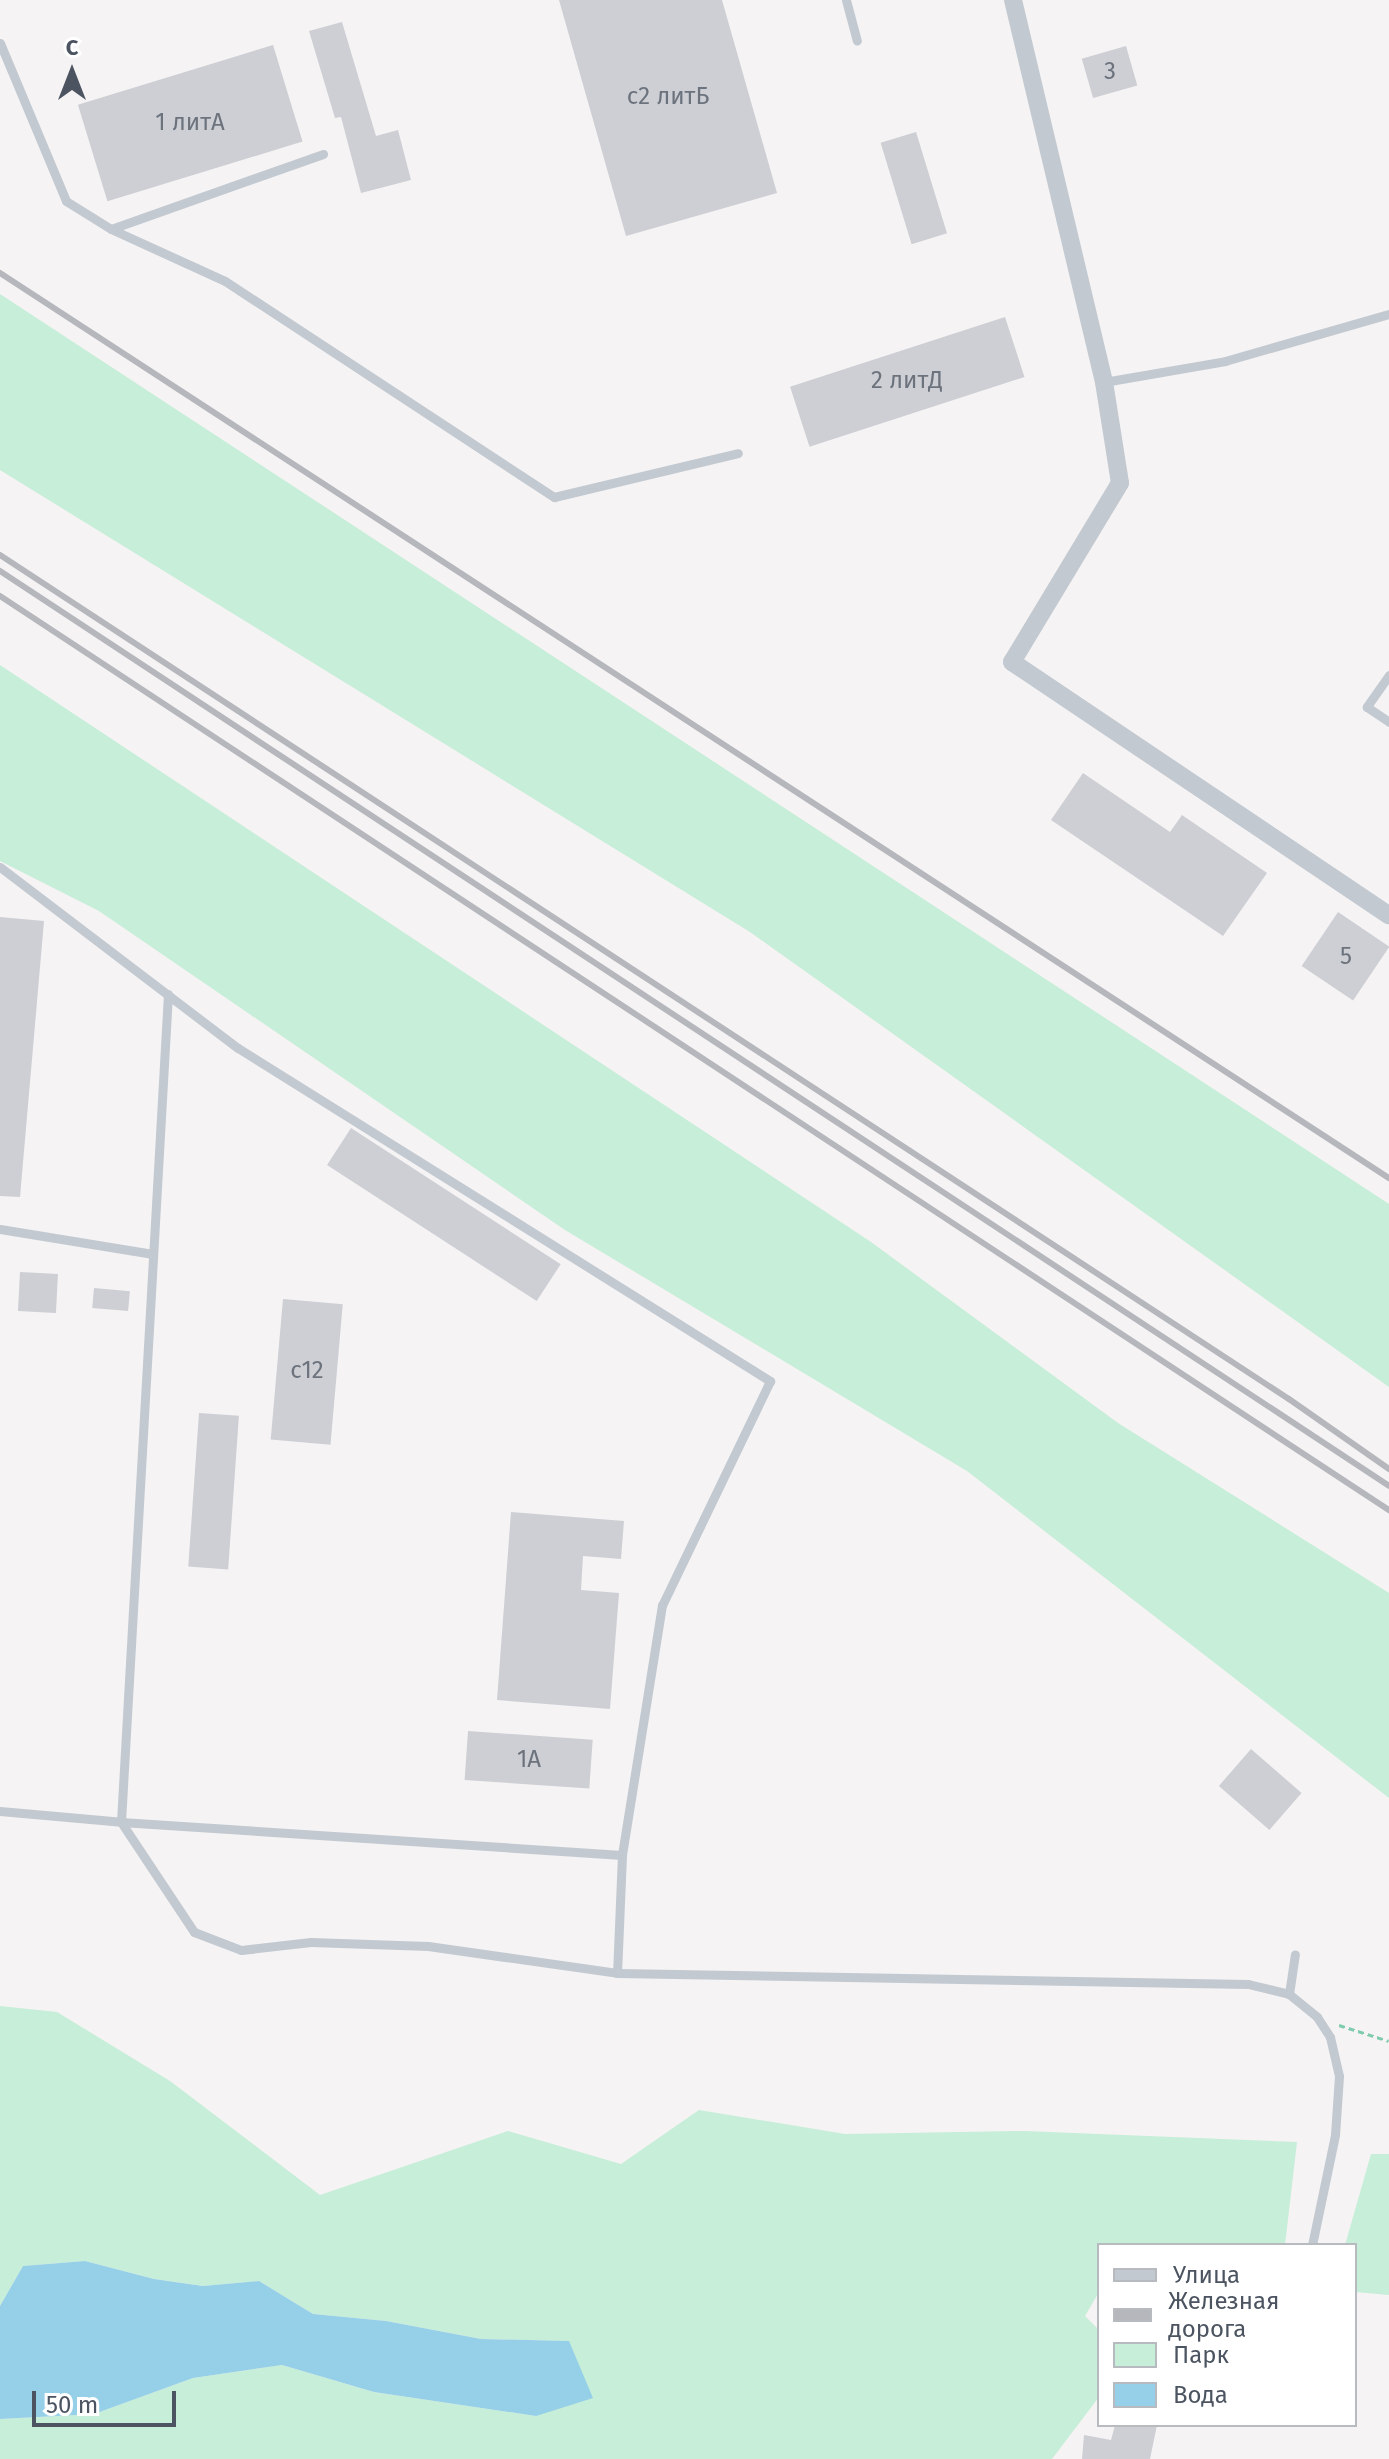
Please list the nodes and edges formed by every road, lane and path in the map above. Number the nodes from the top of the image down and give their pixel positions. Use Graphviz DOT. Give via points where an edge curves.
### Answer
graph roads {
  1 [pos="846,0"];
  2 [pos="1013,0"];
  3 [pos="857,41"];
  4 [pos="0,43"];
  5 [pos="323,154"];
  6 [pos="111,229"];
  7 [pos="1389,314"];
  8 [pos="1104,382"];
  9 [pos="738,453"];
  10 [pos="1389,675"];
  11 [pos="1389,722"];
  12 [pos="0,867"];
  13 [pos="1389,915"];
  14 [pos="168,994"];
  15 [pos="0,1229"];
  16 [pos="153,1254"];
  17 [pos="0,1811"];
  18 [pos="121,1822"];
  19 [pos="138,1823"];
  20 [pos="622,1855"];
  21 [pos="1295,1954"];
  22 [pos="617,1973"];
  23 [pos="1289,1994"];
  24 [pos="1317,2017"];
  25 [pos="1389,2041"];
  26 [pos="1312,2243"];
  1 -- 3 [label="lane"];
  2 -- 8 [label="street"];
  4 -- 6 [label="lane" via="66,201"];
  5 -- 6 [label="lane"];
  6 -- 9 [label="lane" via="225,281 554,497"];
  7 -- 8 [label="lane" via="1225,361"];
  8 -- 13 [label="street" via="1120,483 1012,662"];
  10 -- 11 [label="lane" via="1367,707"];
  12 -- 14 [label="lane"];
  14 -- 16 [label="lane"];
  14 -- 20 [label="lane" via="238,1048 770,1381 662,1605"];
  15 -- 16 [label="lane"];
  16 -- 18 [label="lane"];
  17 -- 18 [label="lane"];
  18 -- 19 [label="lane"];
  18 -- 20 [label="lane"];
  18 -- 22 [label="lane" via="194,1932 241,1950 311,1942 428,1946"];
  20 -- 22 [label="lane"];
  21 -- 23 [label="lane"];
  22 -- 23 [label="lane" via="1248,1984"];
  23 -- 24 [label="lane"];
  24 -- 25 [label="path"];
  24 -- 26 [label="lane" via="1330,2037 1339,2076 1335,2135"];
}
